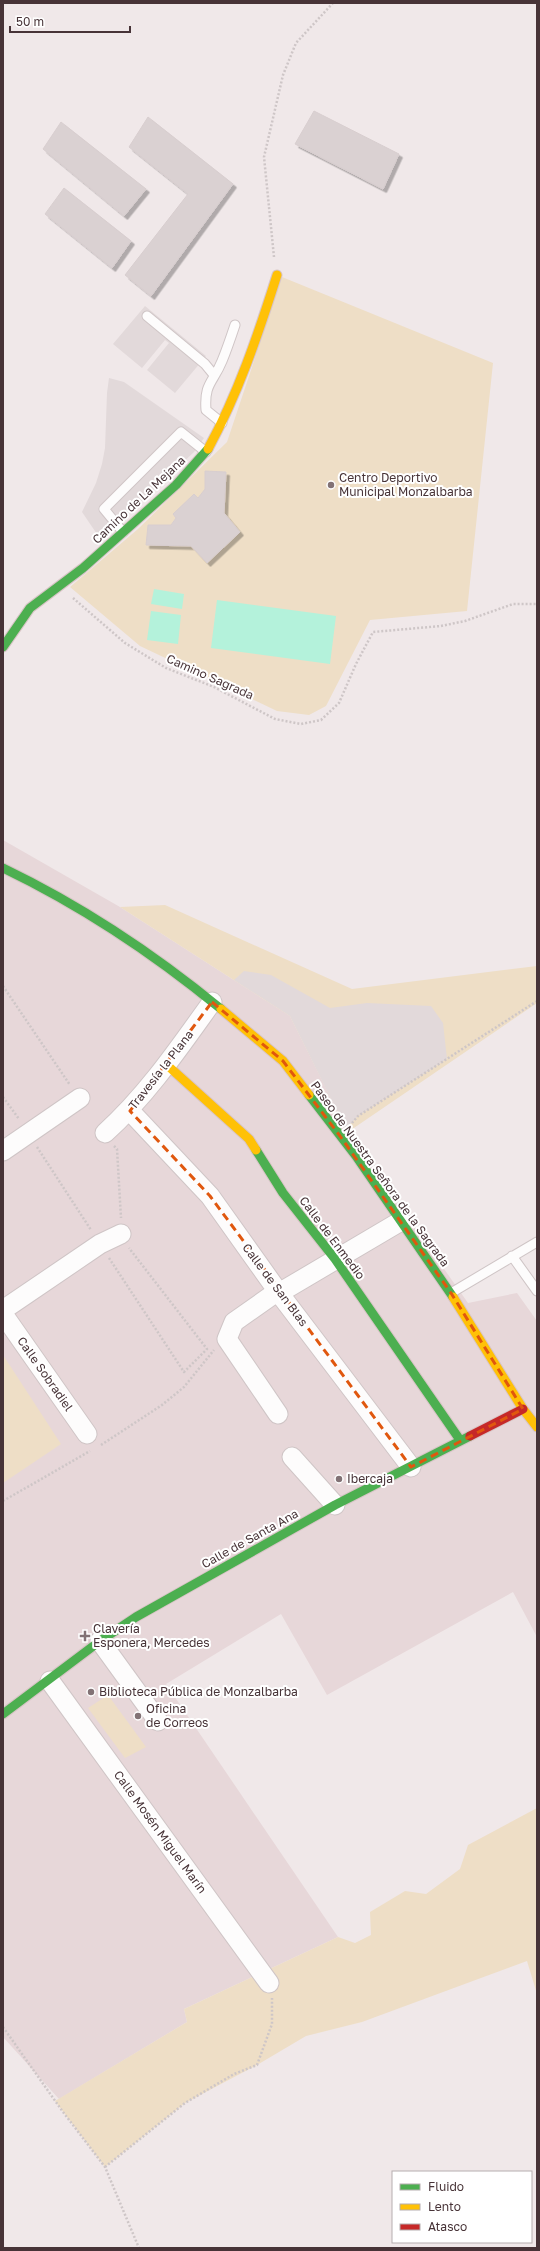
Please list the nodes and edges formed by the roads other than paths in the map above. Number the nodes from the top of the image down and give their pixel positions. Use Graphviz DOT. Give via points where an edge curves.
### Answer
graph roads {
  1 [pos="277,275"];
  2 [pos="147,316"];
  3 [pos="235,325"];
  4 [pos="214,375"];
  5 [pos="222,423"];
  6 [pos="206,452"];
  7 [pos="123,532"];
  8 [pos="3,647"];
  9 [pos="3,868"];
  10 [pos="212,1002"];
  11 [pos="167,1065"];
  12 [pos="80,1098"];
  13 [pos="130,1110"];
  14 [pos="105,1133"];
  15 [pos="3,1151"];
  16 [pos="401,1221"];
  17 [pos="121,1234"];
  18 [pos="537,1242"];
  19 [pos="512,1256"];
  20 [pos="336,1259"];
  21 [pos="537,1291"];
  22 [pos="278,1292"];
  23 [pos="451,1293"];
  24 [pos="3,1310"];
  25 [pos="3,1314"];
  26 [pos="523,1409"];
  27 [pos="278,1414"];
  28 [pos="537,1427"];
  29 [pos="88,1434"];
  30 [pos="460,1440"];
  31 [pos="292,1457"];
  32 [pos="411,1467"];
  33 [pos="335,1505"];
  34 [pos="100,1641"];
  35 [pos="50,1681"];
  36 [pos="3,1714"];
  37 [pos="158,1721"];
  38 [pos="269,1983"];
  1 -- 5 [label="street, Camino de La Mejana" via="254,345"];
  2 -- 4 [label="lane" via="205,364"];
  3 -- 4 [label="lane" via="222,362"];
  4 -- 5 [label="lane" via="207,386 206,410"];
  5 -- 6 [label="street, Camino de La Mejana"];
  6 -- 7 [label="street, Camino de La Mejana" via="176,485"];
  6 -- 7 [label="lane" via="181,432 104,509"];
  7 -- 8 [label="street, Camino de La Mejana" via="83,568 30,608"];
  9 -- 10 [label="street, Paseo de Nuestra Señora de la Sagrada" via="38,885 131,942"];
  10 -- 11 [label="street, Travesía la Plana"];
  10 -- 16 [label="street, Paseo de Nuestra Señora de la Sagrada" via="283,1062"];
  11 -- 13 [label="street, Travesía la Plana"];
  11 -- 20 [label="street, Calle de Enmedio" via="249,1139 283,1193"];
  12 -- 15 [label="street"];
  13 -- 14 [label="street, Travesía la Plana"];
  13 -- 22 [label="street, Calle de San Blas" via="210,1196"];
  16 -- 20 [label="street"];
  16 -- 23 [label="street, Paseo de Nuestra Señora de la Sagrada"];
  17 -- 24 [label="street" via="100,1244"];
  18 -- 19 [label="lane"];
  19 -- 21 [label="lane"];
  19 -- 23 [label="lane"];
  20 -- 22 [label="street"];
  20 -- 30 [label="street, Calle de Enmedio"];
  22 -- 27 [label="street" via="234,1322 227,1339"];
  22 -- 32 [label="street, Calle de San Blas"];
  23 -- 26 [label="street, Paseo de Nuestra Señora de la Sagrada"];
  25 -- 29 [label="street, Calle Sobradiel"];
  26 -- 28 [label="street, Paseo de Nuestra Señora de la Sagrada"];
  26 -- 30 [label="street, Calle de Santa Ana"];
  30 -- 32 [label="street, Calle de Santa Ana"];
  31 -- 33 [label="street"];
  32 -- 33 [label="street, Calle de Santa Ana"];
  33 -- 34 [label="street, Calle de Santa Ana" via="136,1617"];
  34 -- 35 [label="street, Calle de Santa Ana"];
  34 -- 37 [label="street"];
  35 -- 36 [label="street, Calle de Santa Ana"];
  35 -- 38 [label="street, Calle Mosén Miguel Marín"];
}
